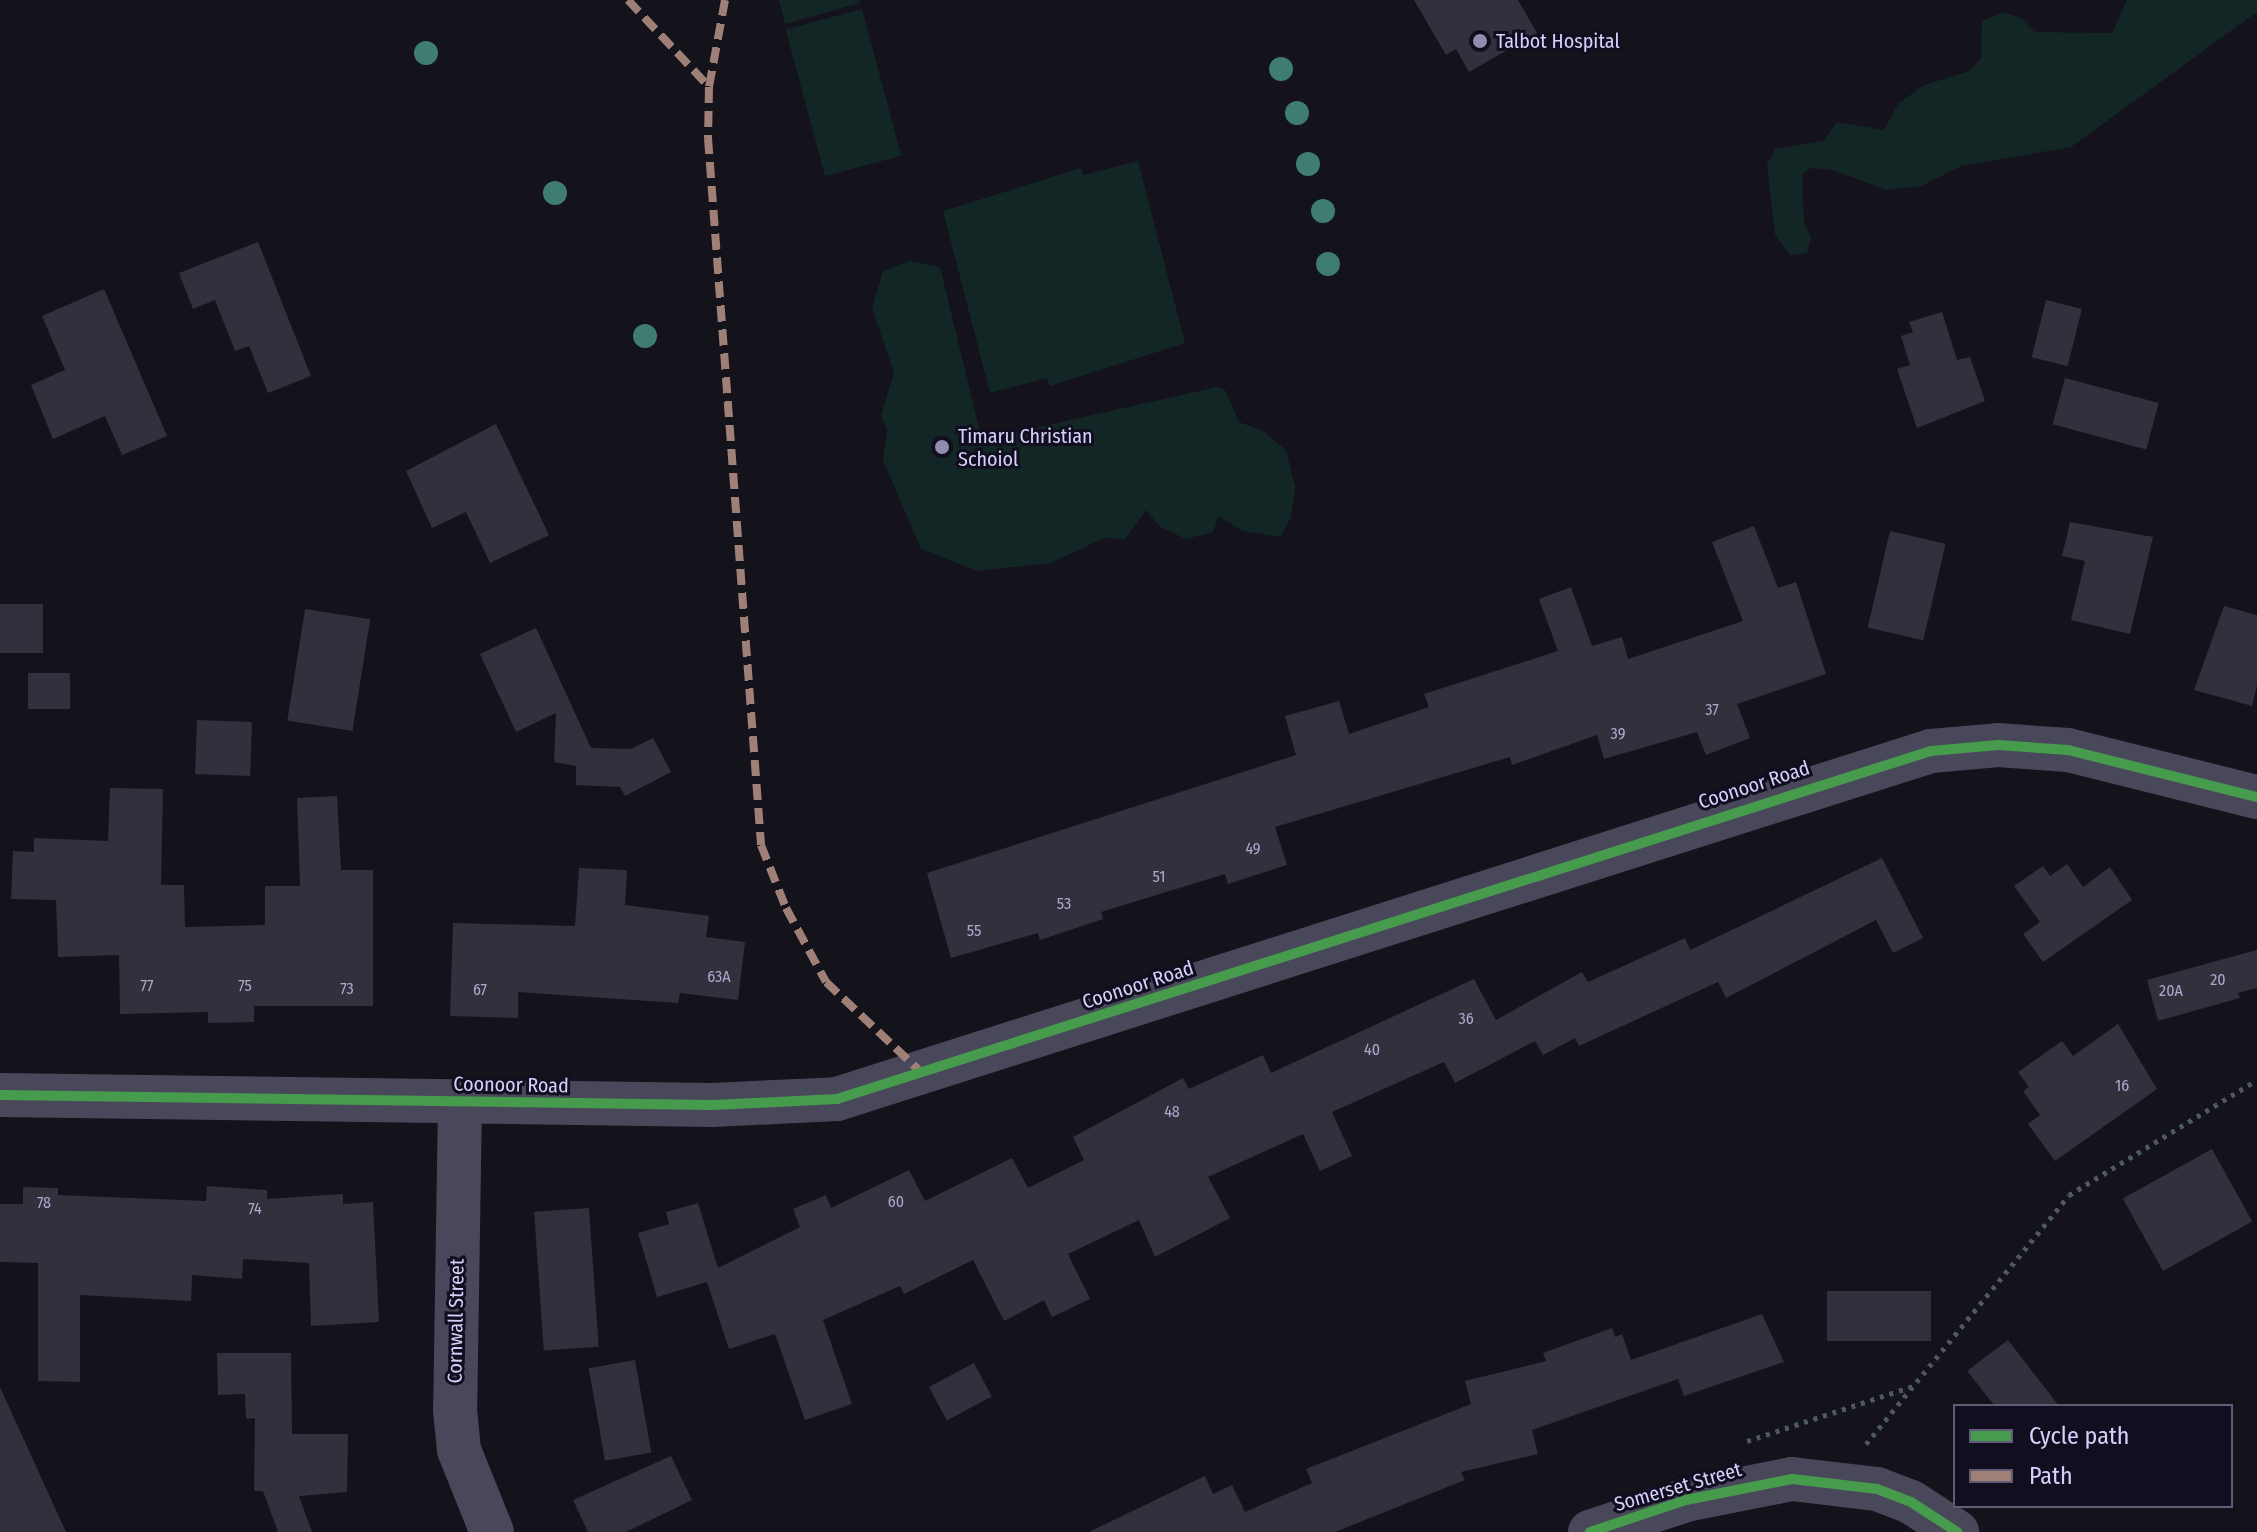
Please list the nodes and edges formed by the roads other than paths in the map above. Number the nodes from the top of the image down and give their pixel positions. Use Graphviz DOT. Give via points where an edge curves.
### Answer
graph roads {
  1 [pos="2257,797"];
  2 [pos="0,1095"];
  3 [pos="460,1102"];
  4 [pos="492,1532"];
  5 [pos="1590,1532"];
  6 [pos="1957,1532"];
  1 -- 3 [label="street, Coonoor Road" via="2068,750 1998,745 1931,751 837,1099 728,1105"];
  2 -- 3 [label="street, Coonoor Road"];
  3 -- 4 [label="street, Cornwall Street" via="455,1410 459,1450"];
  5 -- 6 [label="street, Somerset Street" via="1753,1483 1833,1481 1911,1502"];
}
